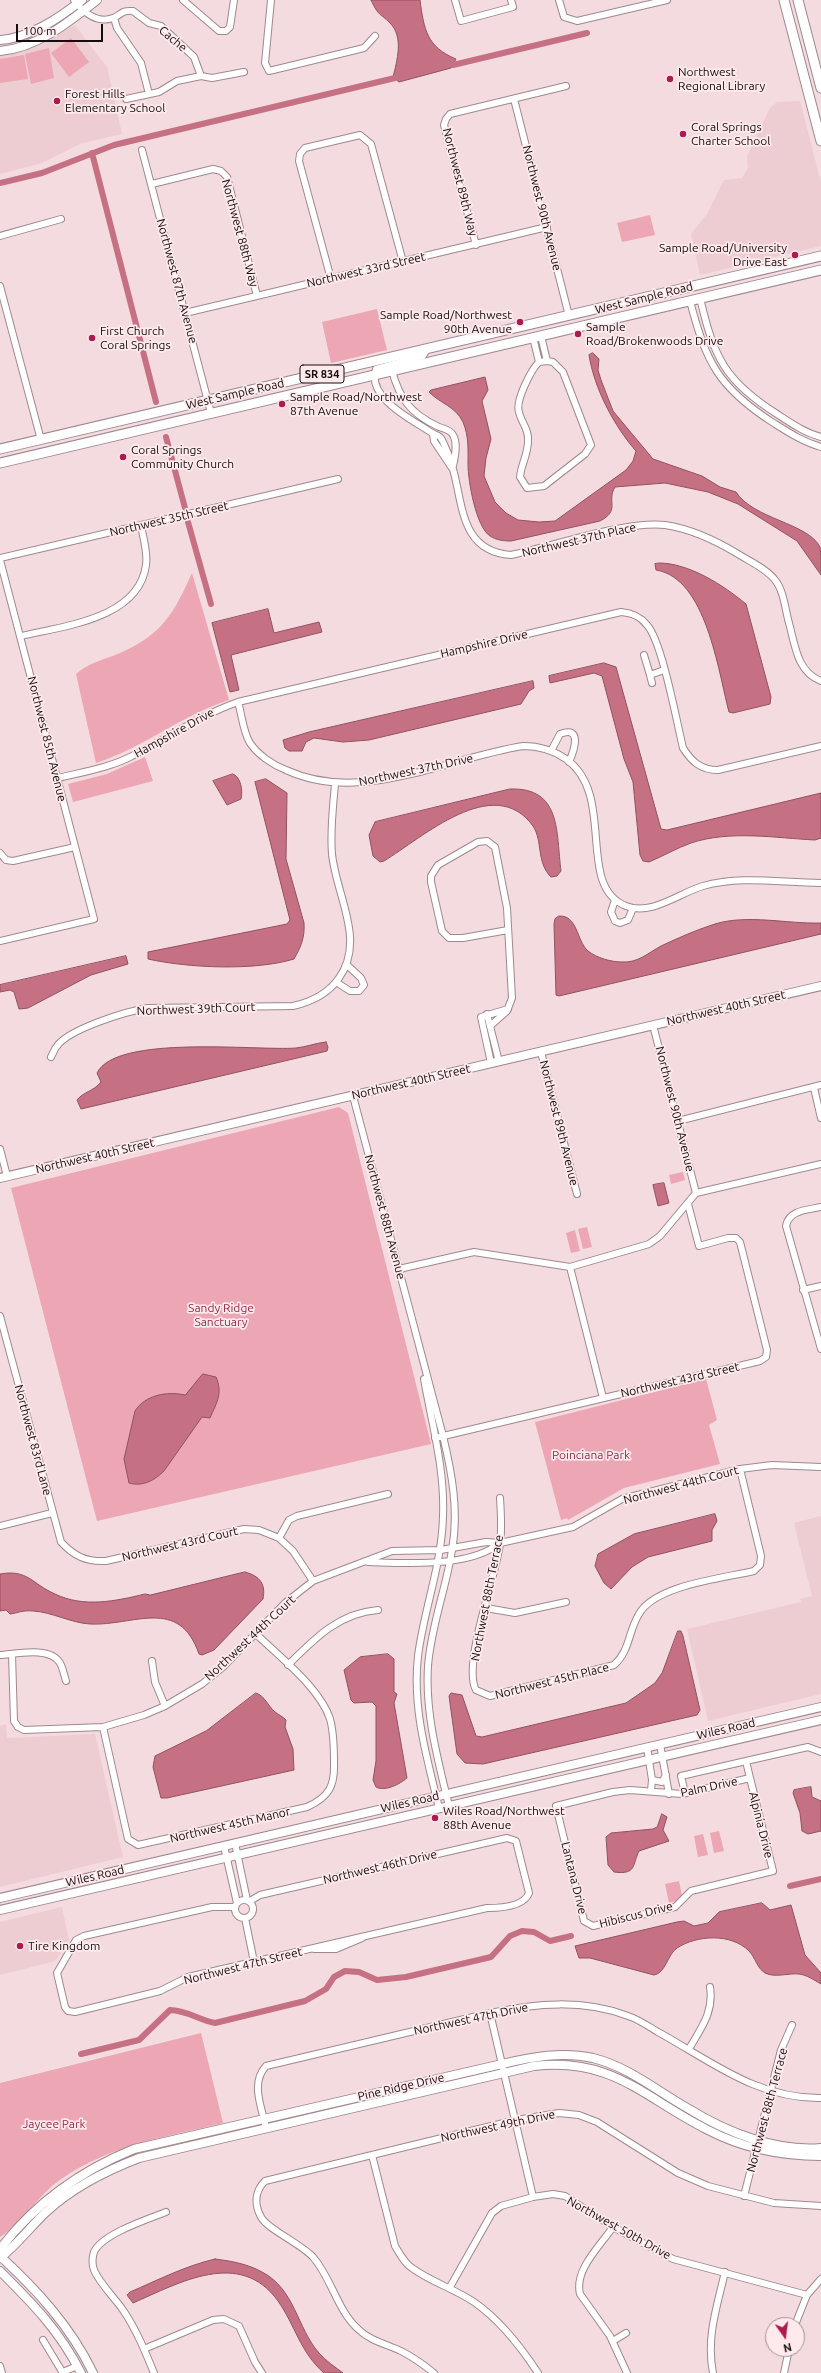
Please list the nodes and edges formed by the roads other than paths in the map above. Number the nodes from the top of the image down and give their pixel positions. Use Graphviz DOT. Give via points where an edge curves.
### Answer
graph roads {
  1 [pos="98,0"];
  2 [pos="184,0"];
  3 [pos="234,0"];
  4 [pos="271,0"];
  5 [pos="456,0"];
  6 [pos="511,0"];
  7 [pos="558,0"];
  8 [pos="667,0"];
  9 [pos="784,0"];
  10 [pos="798,0"];
  11 [pos="78,1"];
  12 [pos="644,3"];
  13 [pos="84,10"];
  14 [pos="114,18"];
  15 [pos="375,36"];
  16 [pos="0,40"];
  17 [pos="0,50"];
  18 [pos="802,68"];
  19 [pos="244,72"];
  20 [pos="201,76"];
  21 [pos="805,78"];
  22 [pos="820,78"];
  23 [pos="566,86"];
  24 [pos="821,88"];
  25 [pos="821,92"];
  26 [pos="149,94"];
  27 [pos="126,99"];
  28 [pos="514,99"];
  29 [pos="821,141"];
  30 [pos="142,150"];
  31 [pos="152,184"];
  32 [pos="61,219"];
  33 [pos="547,227"];
  34 [pos="0,236"];
  35 [pos="476,245"];
  36 [pos="821,256"];
  37 [pos="403,262"];
  38 [pos="821,270"];
  39 [pos="331,279"];
  40 [pos="0,286"];
  41 [pos="257,296"];
  42 [pos="653,296"];
  43 [pos="700,298"];
  44 [pos="690,301"];
  45 [pos="185,313"];
  46 [pos="569,316"];
  47 [pos="587,325"];
  48 [pos="537,337"];
  49 [pos="495,346"];
  50 [pos="427,349"];
  51 [pos="716,353"];
  52 [pos="707,356"];
  53 [pos="547,361"];
  54 [pos="539,362"];
  55 [pos="392,371"];
  56 [pos="374,375"];
  57 [pos="208,400"];
  58 [pos="756,400"];
  59 [pos="750,408"];
  60 [pos="211,413"];
  61 [pos="438,426"];
  62 [pos="433,434"];
  63 [pos="810,434"];
  64 [pos="821,437"];
  65 [pos="41,440"];
  66 [pos="804,442"];
  67 [pos="821,447"];
  68 [pos="0,449"];
  69 [pos="0,463"];
  70 [pos="453,470"];
  71 [pos="338,479"];
  72 [pos="141,525"];
  73 [pos="0,559"];
  74 [pos="21,636"];
  75 [pos="644,655"];
  76 [pos="664,670"];
  77 [pos="650,674"];
  78 [pos="821,681"];
  79 [pos="652,683"];
  80 [pos="238,702"];
  81 [pos="821,746"];
  82 [pos="551,751"];
  83 [pos="569,762"];
  84 [pos="58,778"];
  85 [pos="335,784"];
  86 [pos="75,847"];
  87 [pos="0,853"];
  88 [pos="821,883"];
  89 [pos="615,900"];
  90 [pos="633,908"];
  91 [pos="508,930"];
  92 [pos="0,941"];
  93 [pos="347,965"];
  94 [pos="336,982"];
  95 [pos="821,986"];
  96 [pos="508,1009"];
  97 [pos="488,1014"];
  98 [pos="653,1025"];
  99 [pos="490,1026"];
  100 [pos="541,1052"];
  101 [pos="51,1057"];
  102 [pos="495,1063"];
  103 [pos="821,1085"];
  104 [pos="814,1088"];
  105 [pos="353,1096"];
  106 [pos="821,1118"];
  107 [pos="678,1121"];
  108 [pos="0,1149"];
  109 [pos="821,1164"];
  110 [pos="4,1177"];
  111 [pos="696,1193"];
  112 [pos="577,1194"];
  113 [pos="688,1204"];
  114 [pos="821,1207"];
  115 [pos="570,1267"];
  116 [pos="399,1269"];
  117 [pos="821,1286"];
  118 [pos="803,1290"];
  119 [pos="0,1316"];
  120 [pos="416,1338"];
  121 [pos="821,1350"];
  122 [pos="603,1398"];
  123 [pos="443,1436"];
  124 [pos="435,1438"];
  125 [pos="821,1467"];
  126 [pos="740,1469"];
  127 [pos="388,1494"];
  128 [pos="500,1498"];
  129 [pos="52,1512"];
  130 [pos="0,1526"];
  131 [pos="279,1538"];
  132 [pos="500,1543"];
  133 [pos="453,1548"];
  134 [pos="441,1550"];
  135 [pos="77,1557"];
  136 [pos="450,1560"];
  137 [pos="439,1561"];
  138 [pos="365,1562"];
  139 [pos="313,1581"];
  140 [pos="566,1602"];
  141 [pos="486,1608"];
  142 [pos="378,1610"];
  143 [pos="256,1634"];
  144 [pos="12,1654"];
  145 [pos="0,1655"];
  146 [pos="152,1661"];
  147 [pos="288,1665"];
  148 [pos="66,1681"];
  149 [pos="482,1694"];
  150 [pos="165,1706"];
  151 [pos="821,1707"];
  152 [pos="821,1720"];
  153 [pos="103,1726"];
  154 [pos="660,1744"];
  155 [pos="647,1747"];
  156 [pos="821,1752"];
  157 [pos="662,1757"];
  158 [pos="649,1760"];
  159 [pos="746,1761"];
  160 [pos="666,1776"];
  161 [pos="750,1778"];
  162 [pos="652,1780"];
  163 [pos="651,1792"];
  164 [pos="685,1793"];
  165 [pos="446,1794"];
  166 [pos="669,1794"];
  167 [pos="436,1796"];
  168 [pos="449,1806"];
  169 [pos="556,1806"];
  170 [pos="438,1808"];
  171 [pos="235,1843"];
  172 [pos="224,1846"];
  173 [pos="238,1854"];
  174 [pos="227,1857"];
  175 [pos="773,1871"];
  176 [pos="245,1891"];
  177 [pos="235,1893"];
  178 [pos="0,1898"];
  179 [pos="528,1898"];
  180 [pos="249,1901"];
  181 [pos="236,1905"];
  182 [pos="0,1910"];
  183 [pos="245,1918"];
  184 [pos="588,1925"];
  185 [pos="254,1962"];
  186 [pos="710,1987"];
  187 [pos="490,2013"];
  188 [pos="792,2025"];
  189 [pos="689,2049"];
  190 [pos="502,2064"];
  191 [pos="504,2072"];
  192 [pos="771,2091"];
  193 [pos="821,2098"];
  194 [pos="264,2118"];
  195 [pos="516,2120"];
  196 [pos="266,2128"];
  197 [pos="758,2140"];
  198 [pos="821,2148"];
  199 [pos="756,2149"];
  200 [pos="372,2155"];
  201 [pos="821,2156"];
  202 [pos="744,2196"];
  203 [pos="533,2197"];
  204 [pos="821,2206"];
  205 [pos="166,2212"];
  206 [pos="614,2227"];
  207 [pos="0,2255"];
  208 [pos="0,2271"];
  209 [pos="725,2272"];
  210 [pos="821,2279"];
  211 [pos="450,2287"];
  212 [pos="807,2295"];
  213 [pos="798,2317"];
  214 [pos="626,2332"];
  215 [pos="43,2340"];
  216 [pos="613,2341"];
  217 [pos="144,2349"];
  218 [pos="787,2357"];
  219 [pos="0,2366"];
  220 [pos="79,2369"];
  221 [pos="2,2373"];
  222 [pos="63,2373"];
  223 [pos="93,2373"];
  224 [pos="154,2373"];
  225 [pos="262,2373"];
  226 [pos="434,2373"];
  227 [pos="538,2373"];
  228 [pos="627,2373"];
  229 [pos="713,2373"];
  230 [pos="784,2373"];
  1 -- 13 [label="street"];
  2 -- 3 [label="street" via="219,31 226,31 230,27"];
  4 -- 15 [label="street" via="265,63 269,71 364,48"];
  5 -- 6 [label="street" via="461,21 513,8"];
  7 -- 12 [label="street" via="562,14 567,19 577,21"];
  8 -- 12 [label="street"];
  9 -- 18 [label="main road"];
  10 -- 22 [label="main road"];
  11 -- 13 [label="street, Cache"];
  11 -- 16 [label="street" via="47,25 26,34"];
  13 -- 14 [label="street, Cache" via="96,19"];
  13 -- 17 [label="street" via="52,33 30,43"];
  14 -- 20 [label="street, Cache" via="119,12 133,11 149,23 161,26 194,57"];
  14 -- 26 [label="street" via="117,28 141,63"];
  18 -- 21 [label="main road"];
  18 -- 22 [label="main road"];
  19 -- 20 [label="street" via="212,78"];
  20 -- 26 [label="street" via="176,81 159,92"];
  21 -- 25 [label="main road"];
  21 -- 29 [label="main road"];
  22 -- 24 [label="main road"];
  23 -- 28 [label="street"];
  26 -- 27 [label="street"];
  28 -- 33 [label="street, Northwest 90th Avenue"];
  28 -- 35 [label="street, Northwest 89th Way" via="450,114 444,126"];
  30 -- 31 [label="street, Northwest 87th Avenue"];
  31 -- 41 [label="street, Northwest 88th Way" via="213,169 221,171 227,177"];
  31 -- 45 [label="street, Northwest 87th Avenue"];
  32 -- 34 [label="street"];
  33 -- 35 [label="street, Northwest 33rd Street"];
  33 -- 46 [label="street, Northwest 90th Avenue"];
  35 -- 37 [label="street, Northwest 33rd Street"];
  36 -- 42 [label="main road, West Sample Road / SR 834"];
  37 -- 39 [label="street, Northwest 33rd Street"];
  37 -- 39 [label="street" via="371,144 360,135 305,148 300,154 299,161"];
  38 -- 43 [label="main road, West Sample Road / SR 834"];
  39 -- 41 [label="street, Northwest 33rd Street"];
  40 -- 65 [label="street"];
  41 -- 45 [label="street, Northwest 33rd Street"];
  42 -- 46 [label="main road, West Sample Road / SR 834"];
  42 -- 47 [label="main road" via="638,306 590,318"];
  43 -- 44 [label="main road, West Sample Road / SR 834"];
  43 -- 51 [label="street"];
  44 -- 47 [label="main road, West Sample Road / SR 834"];
  44 -- 52 [label="street"];
  45 -- 57 [label="street, Northwest 87th Avenue"];
  46 -- 49 [label="main road" via="568,322 562,325 510,337"];
  46 -- 50 [label="main road, West Sample Road / SR 834"];
  47 -- 48 [label="main road, West Sample Road / SR 834"];
  48 -- 49 [label="main road, West Sample Road / SR 834"];
  48 -- 53 [label="street"];
  48 -- 54 [label="street"];
  49 -- 55 [label="main road, West Sample Road / SR 834"];
  50 -- 56 [label="street" via="423,356 384,365 376,369"];
  50 -- 57 [label="main road, West Sample Road / SR 834"];
  51 -- 52 [label="street"];
  51 -- 58 [label="street" via="734,381"];
  52 -- 59 [label="street" via="727,387"];
  53 -- 54 [label="street"];
  53 -- 54 [label="street" via="553,362 563,372 591,445 585,454 544,486 527,488 520,478 527,457 528,438 518,412 528,376"];
  55 -- 56 [label="main road, West Sample Road / SR 834"];
  55 -- 61 [label="street, Northwest 37th Place" via="398,391 407,406"];
  56 -- 60 [label="main road, West Sample Road / SR 834"];
  56 -- 62 [label="street" via="388,404"];
  57 -- 60 [label="street, Northwest 87th Avenue"];
  57 -- 65 [label="main road, West Sample Road / SR 834"];
  58 -- 59 [label="street"];
  58 -- 63 [label="street"];
  59 -- 66 [label="street"];
  60 -- 69 [label="main road, West Sample Road / SR 834"];
  61 -- 62 [label="street"];
  61 -- 70 [label="street, Northwest 37th Place" via="454,436 456,448"];
  62 -- 70 [label="street, Northwest 37th Place" via="434,441"];
  63 -- 64 [label="street"];
  63 -- 66 [label="street"];
  65 -- 68 [label="main road, West Sample Road / SR 834"];
  66 -- 67 [label="street"];
  70 -- 78 [label="street, Northwest 37th Place" via="467,527 479,544 494,553 511,555 620,529 649,525 678,527 721,544 776,580 799,659 810,675"];
  71 -- 72 [label="street, Northwest 35th Street"];
  72 -- 73 [label="street, Northwest 35th Street"];
  72 -- 74 [label="street" via="146,565 139,584 125,602 103,615"];
  73 -- 74 [label="street, Northwest 85th Avenue"];
  74 -- 84 [label="street, Northwest 85th Avenue"];
  75 -- 77 [label="street"];
  76 -- 77 [label="street"];
  76 -- 80 [label="street, Hampshire Drive" via="655,637 648,626 632,613 621,612"];
  76 -- 81 [label="street, Hampshire Drive" via="683,748 689,759 698,766 718,770"];
  77 -- 79 [label="street"];
  80 -- 84 [label="street, Hampshire Drive" via="195,720 130,757 93,770"];
  80 -- 85 [label="street, Northwest 37th Drive" via="247,737 256,750 272,763 293,774"];
  82 -- 83 [label="street, Northwest 37th Drive"];
  82 -- 83 [label="street" via="560,734 572,734 576,738 576,746"];
  82 -- 85 [label="street, Northwest 37th Drive" via="531,746 515,748 377,781"];
  83 -- 89 [label="street" via="582,776 591,794 600,876 605,888"];
  84 -- 86 [label="street, Northwest 85th Avenue"];
  85 -- 93 [label="street" via="331,840 335,870 349,928 350,948"];
  86 -- 87 [label="street" via="13,861 6,860"];
  86 -- 92 [label="street, Northwest 85th Avenue" via="94,919"];
  88 -- 90 [label="street" via="728,880 702,886 656,906"];
  89 -- 90 [label="street"];
  89 -- 90 [label="street" via="611,912 615,921 620,923 628,920"];
  91 -- 91 [label="street" via="507,908 495,847 487,840 478,842 438,865 431,876 442,931 449,938"];
  91 -- 96 [label="street" via="512,998"];
  93 -- 94 [label="street, Northwest 39th Court"];
  93 -- 94 [label="street" via="361,978 364,985 359,991 350,991"];
  94 -- 101 [label="street, Northwest 39th Court" via="310,1001 293,1006 148,1008 126,1011 104,1019 64,1040"];
  95 -- 98 [label="street, Northwest 40th Street"];
  96 -- 97 [label="street"];
  96 -- 99 [label="street"];
  97 -- 99 [label="street"];
  97 -- 102 [label="street" via="481,1017"];
  98 -- 100 [label="street, Northwest 40th Street"];
  98 -- 107 [label="street, Northwest 90th Avenue"];
  99 -- 102 [label="street"];
  100 -- 102 [label="street, Northwest 40th Street"];
  100 -- 112 [label="street, Northwest 89th Avenue"];
  102 -- 105 [label="street, Northwest 40th Street"];
  103 -- 104 [label="street"];
  104 -- 106 [label="street"];
  104 -- 107 [label="street"];
  105 -- 110 [label="street, Northwest 40th Street"];
  105 -- 116 [label="street, Northwest 88th Avenue"];
  107 -- 111 [label="street, Northwest 90th Avenue"];
  108 -- 110 [label="street"];
  109 -- 111 [label="street"];
  111 -- 113 [label="street"];
  113 -- 115 [label="street" via="660,1236 649,1244"];
  113 -- 122 [label="street, Northwest 43rd Street" via="699,1246 728,1238 736,1238 740,1242 767,1350 766,1357 760,1361"];
  114 -- 118 [label="street" via="793,1214 787,1219 786,1226"];
  115 -- 116 [label="street" via="474,1252"];
  115 -- 122 [label="street"];
  116 -- 120 [label="street, Northwest 88th Avenue"];
  117 -- 118 [label="street"];
  118 -- 121 [label="street"];
  119 -- 129 [label="street, Northwest 83rd Lane"];
  120 -- 123 [label="street, Northwest 88th Avenue"];
  120 -- 124 [label="street, Northwest 88th Avenue"];
  122 -- 123 [label="street, Northwest 43rd Street"];
  123 -- 124 [label="street, Northwest 43rd Street"];
  123 -- 133 [label="street, Northwest 88th Avenue" via="454,1504"];
  124 -- 134 [label="street, Northwest 88th Avenue" via="443,1504"];
  125 -- 126 [label="street, Northwest 44th Court" via="772,1465"];
  126 -- 132 [label="street, Northwest 44th Court" via="622,1499 573,1527"];
  126 -- 149 [label="street, Northwest 45th Place" via="761,1556 760,1565 754,1571 668,1592 652,1601 639,1613 628,1646 620,1660 606,1669 490,1696"];
  127 -- 131 [label="street" via="297,1516 289,1520"];
  128 -- 132 [label="street, Northwest 88th Terrace"];
  129 -- 130 [label="street"];
  129 -- 135 [label="street, Northwest 83rd Lane" via="61,1542"];
  131 -- 135 [label="street, Northwest 43rd Court" via="259,1530 244,1529 106,1561"];
  131 -- 139 [label="street" via="293,1551"];
  132 -- 133 [label="street, Northwest 44th Court" via="486,1542"];
  132 -- 136 [label="street, Northwest 44th Court" via="491,1551"];
  132 -- 141 [label="street, Northwest 88th Terrace"];
  133 -- 134 [label="street, Northwest 44th Court"];
  133 -- 136 [label="street"];
  134 -- 137 [label="street, Northwest 88th Avenue"];
  134 -- 138 [label="street, Northwest 44th Court" via="392,1551"];
  136 -- 137 [label="street, Northwest 44th Court"];
  136 -- 165 [label="street" via="433,1633 428,1675 431,1729"];
  137 -- 138 [label="street, Northwest 44th Court"];
  137 -- 167 [label="street" via="421,1635 417,1689 418,1712"];
  138 -- 139 [label="street, Northwest 44th Court"];
  139 -- 143 [label="street, Northwest 44th Court" via="285,1603"];
  140 -- 141 [label="street" via="515,1613"];
  141 -- 149 [label="street, Northwest 88th Terrace" via="478,1635 472,1675 473,1683"];
  142 -- 147 [label="street" via="364,1611 335,1623"];
  143 -- 147 [label="street"];
  143 -- 150 [label="street, Northwest 44th Court" via="202,1684"];
  144 -- 145 [label="street"];
  144 -- 148 [label="street" via="41,1653 53,1657 59,1662"];
  144 -- 153 [label="street, Northwest 44th Court" via="14,1721 18,1727 24,1730"];
  146 -- 150 [label="street"];
  147 -- 153 [label="street, Northwest 45th Manor" via="321,1700 330,1719 334,1740 334,1782 326,1796 307,1807 138,1846 132,1844 128,1839"];
  150 -- 153 [label="street, Northwest 44th Court" via="144,1715"];
  151 -- 154 [label="street, Wiles Road"];
  152 -- 157 [label="street, Wiles Road"];
  154 -- 155 [label="street, Wiles Road"];
  154 -- 157 [label="street, Palm Drive"];
  155 -- 158 [label="street"];
  155 -- 165 [label="street, Wiles Road"];
  156 -- 159 [label="street, Palm Drive" via="808,1747"];
  157 -- 158 [label="street, Wiles Road"];
  157 -- 160 [label="street, Palm Drive"];
  158 -- 162 [label="street"];
  158 -- 168 [label="street, Wiles Road"];
  159 -- 161 [label="street, Palm Drive"];
  159 -- 164 [label="street" via="681,1776"];
  160 -- 162 [label="street" via="662,1782"];
  160 -- 166 [label="street, Palm Drive"];
  161 -- 164 [label="street, Palm Drive"];
  161 -- 175 [label="street, Alpinia Drive"];
  162 -- 163 [label="street"];
  163 -- 166 [label="street, Palm Drive"];
  163 -- 169 [label="street, Palm Drive" via="613,1792"];
  164 -- 166 [label="street, Palm Drive"];
  165 -- 167 [label="street, Wiles Road"];
  165 -- 168 [label="street"];
  167 -- 170 [label="street"];
  167 -- 171 [label="street, Wiles Road"];
  168 -- 170 [label="street, Wiles Road"];
  169 -- 184 [label="street, Lantana Drive" via="584,1921"];
  170 -- 173 [label="street, Wiles Road"];
  171 -- 172 [label="street, Wiles Road"];
  171 -- 173 [label="street"];
  172 -- 174 [label="street"];
  172 -- 178 [label="street, Wiles Road"];
  173 -- 174 [label="street, Wiles Road"];
  173 -- 176 [label="street"];
  174 -- 177 [label="street"];
  174 -- 182 [label="street, Wiles Road"];
  175 -- 184 [label="street, Hibiscus Drive" via="690,1891 675,1907"];
  176 -- 177 [label="street"];
  176 -- 180 [label="street"];
  177 -- 181 [label="street"];
  179 -- 180 [label="street, Northwest 46th Drive" via="530,1893 516,1841 507,1838 260,1895"];
  179 -- 185 [label="street, Northwest 47th Street" via="498,1908 487,1908"];
  180 -- 181 [label="street, Northwest 46th Drive"];
  180 -- 183 [label="street" via="254,1912"];
  181 -- 183 [label="street" via="237,1915"];
  181 -- 185 [label="street, Northwest 47th Street" via="212,1907 84,1936 76,1940 57,1973 65,2007 68,2011 75,2012 160,1991 188,1978"];
  183 -- 185 [label="street"];
  186 -- 189 [label="street" via="710,2012"];
  187 -- 189 [label="street, Northwest 47th Drive" via="526,2006 562,2004 597,2008 629,2016"];
  187 -- 190 [label="street"];
  187 -- 194 [label="street, Northwest 47th Drive" via="266,2066 258,2079"];
  188 -- 192 [label="street, Northwest 88th Terrace" via="781,2050"];
  189 -- 192 [label="street, Northwest 47th Drive" via="732,2076"];
  190 -- 191 [label="street"];
  190 -- 194 [label="street, Pine Ridge Drive"];
  190 -- 197 [label="street, Pine Ridge Drive" via="563,2055 610,2063 639,2077 690,2110 728,2130"];
  191 -- 195 [label="street"];
  191 -- 196 [label="street, Pine Ridge Drive"];
  191 -- 199 [label="street, Pine Ridge Drive" via="549,2064 597,2069 635,2085 707,2130"];
  192 -- 193 [label="street, Northwest 47th Drive"];
  192 -- 197 [label="street, Northwest 88th Terrace"];
  194 -- 196 [label="street, Northwest 47th Drive"];
  194 -- 207 [label="street, Pine Ridge Drive" via="134,2149 94,2167 57,2191"];
  195 -- 200 [label="street, Northwest 49th Drive"];
  195 -- 202 [label="street, Northwest 49th Drive" via="559,2113 579,2115 620,2134 678,2173 708,2186"];
  195 -- 203 [label="street"];
  196 -- 207 [label="street, Pine Ridge Drive" via="139,2158 111,2169 56,2203"];
  197 -- 198 [label="street, Pine Ridge Drive"];
  197 -- 199 [label="street, Northwest 88th Terrace"];
  199 -- 201 [label="street, Pine Ridge Drive" via="790,2155"];
  199 -- 202 [label="street, Northwest 88th Terrace"];
  200 -- 211 [label="street" via="395,2246 403,2260 412,2268"];
  200 -- 226 [label="street, Northwest 49th Drive" via="265,2181 258,2188 256,2205 261,2218 269,2226 313,2257 326,2274 345,2314 358,2329 374,2341 401,2351"];
  202 -- 204 [label="street, Northwest 49th Drive" via="774,2203"];
  203 -- 206 [label="street, Northwest 50th Drive" via="553,2194 565,2196"];
  203 -- 211 [label="street, Northwest 50th Drive" via="501,2206 492,2213"];
  205 -- 217 [label="street" via="123,2230 105,2241 95,2250 92,2260 94,2271 124,2311"];
  206 -- 209 [label="street, Northwest 50th Drive" via="673,2258"];
  206 -- 216 [label="street" via="584,2268 578,2286 580,2294"];
  207 -- 223 [label="street" via="54,2310 83,2353"];
  208 -- 220 [label="street" via="43,2313"];
  209 -- 212 [label="street, Northwest 50th Drive"];
  209 -- 229 [label="street" via="710,2334"];
  210 -- 212 [label="street"];
  211 -- 227 [label="street" via="476,2303 502,2327 523,2350"];
  212 -- 213 [label="street"];
  214 -- 216 [label="street"];
  215 -- 222 [label="street"];
  216 -- 228 [label="street"];
  217 -- 224 [label="street"];
  217 -- 225 [label="street" via="213,2320 224,2319 239,2326"];
  218 -- 230 [label="street"];
  219 -- 221 [label="street"];
  220 -- 222 [label="street"];
}
